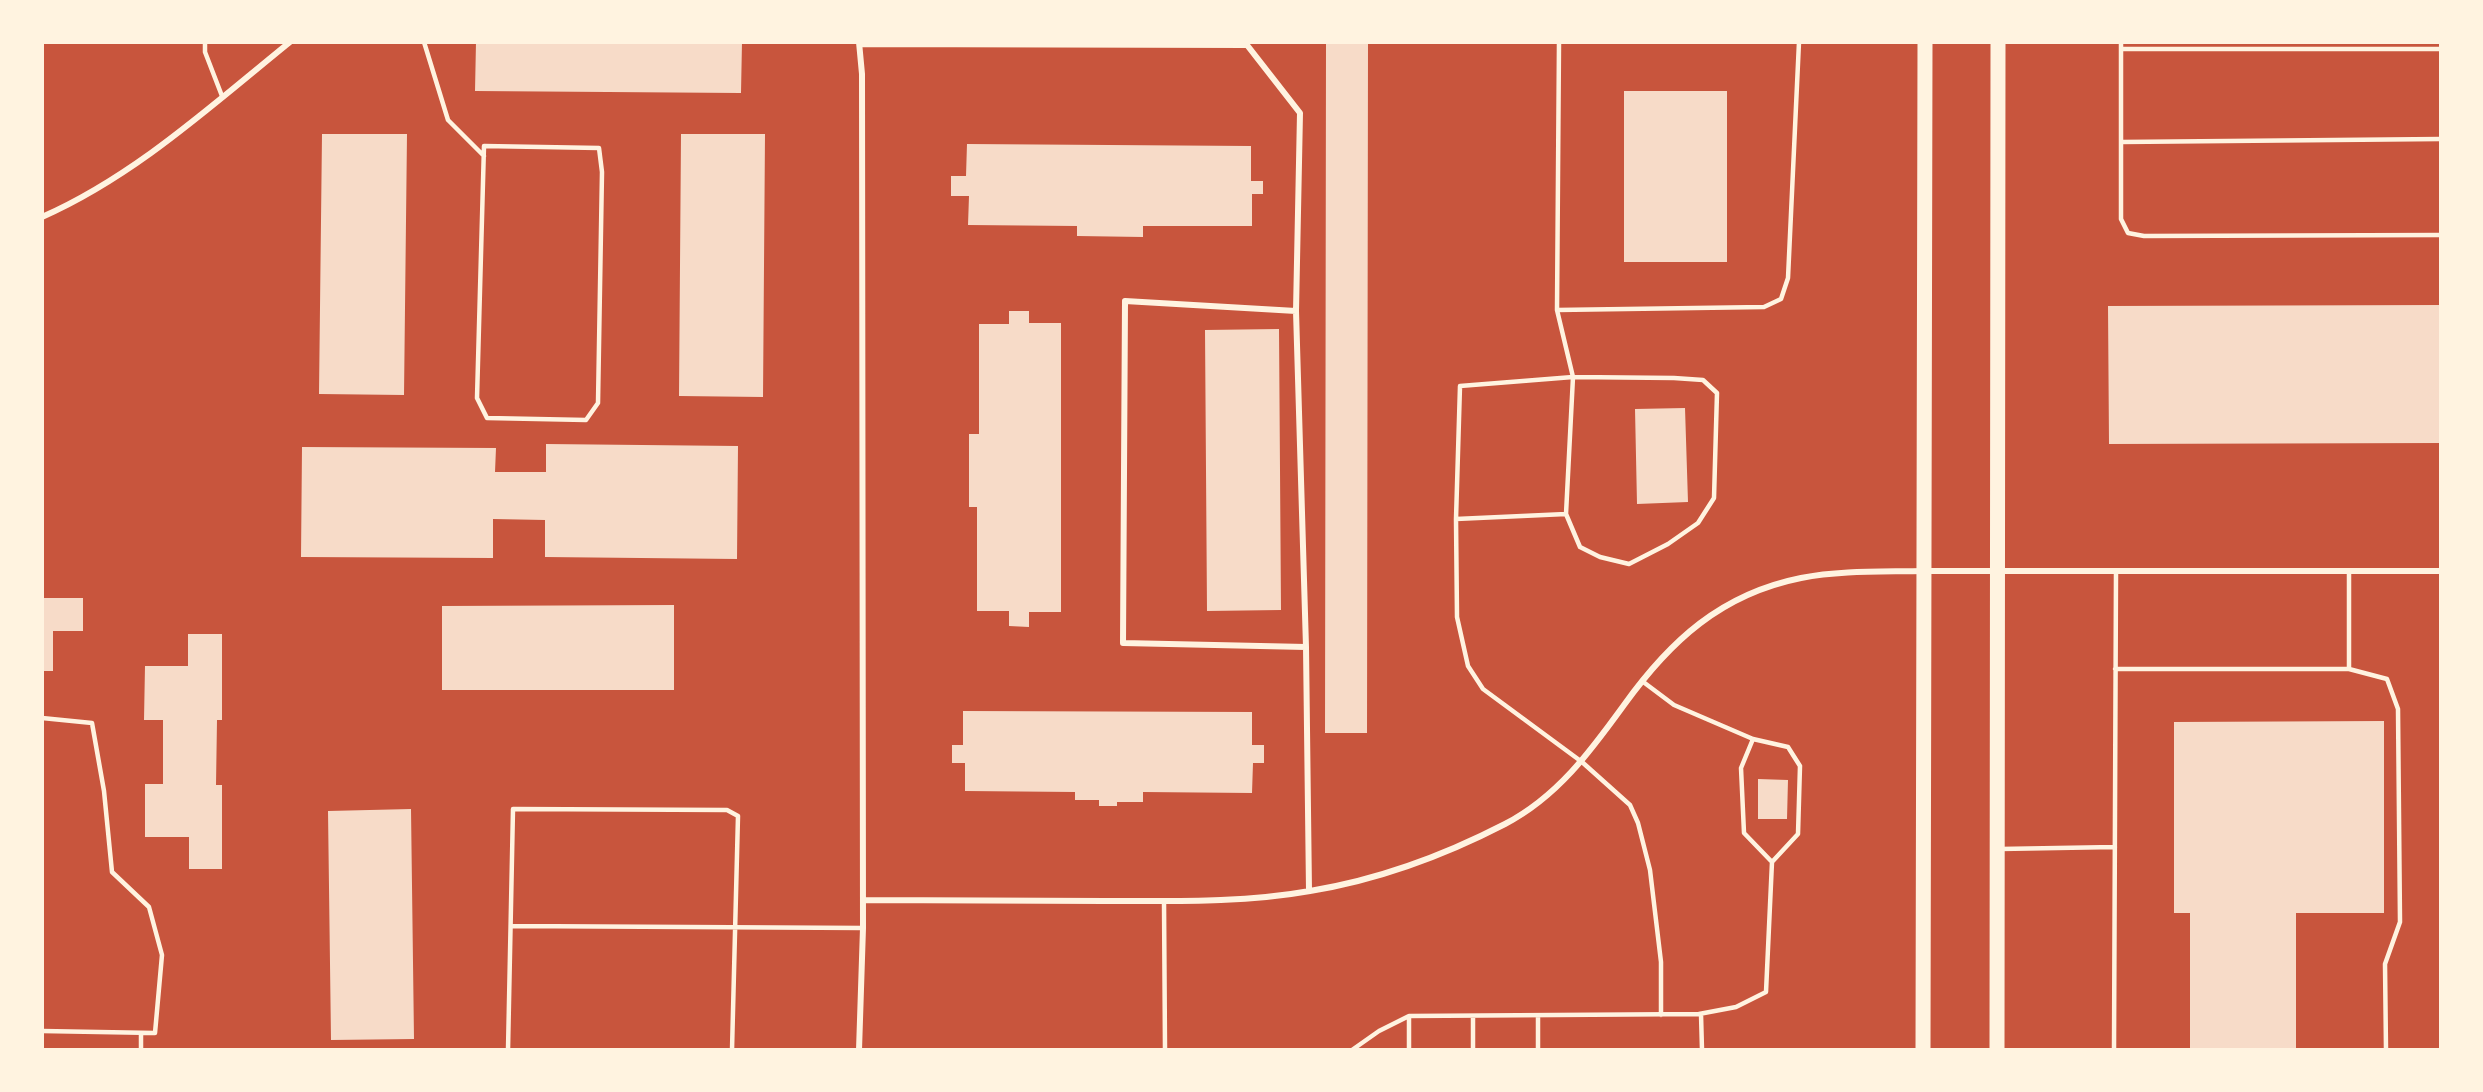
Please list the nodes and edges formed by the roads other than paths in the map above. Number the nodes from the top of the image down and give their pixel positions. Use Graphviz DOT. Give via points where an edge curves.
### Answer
graph roads {
  1 [pos="205,42"];
  2 [pos="291,42"];
  3 [pos="424,42"];
  4 [pos="1559,42"];
  5 [pos="1799,42"];
  6 [pos="1925,42"];
  7 [pos="1998,42"];
  8 [pos="2121,42"];
  9 [pos="860,43"];
  10 [pos="1247,43"];
  11 [pos="2121,49"];
  12 [pos="2441,49"];
  13 [pos="222,96"];
  14 [pos="2441,139"];
  15 [pos="2121,142"];
  16 [pos="484,156"];
  17 [pos="42,217"];
  18 [pos="2441,235"];
  19 [pos="1557,310"];
  20 [pos="1296,311"];
  21 [pos="1574,377"];
  22 [pos="1566,514"];
  23 [pos="1455,519"];
  24 [pos="1924,571"];
  25 [pos="1998,571"];
  26 [pos="2116,571"];
  27 [pos="2349,571"];
  28 [pos="2441,571"];
  29 [pos="1306,647"];
  30 [pos="2115,669"];
  31 [pos="2349,669"];
  32 [pos="1642,681"];
  33 [pos="42,718"];
  34 [pos="1753,739"];
  35 [pos="1582,762"];
  36 [pos="2115,847"];
  37 [pos="1998,849"];
  38 [pos="1772,862"];
  39 [pos="1309,891"];
  40 [pos="864,900"];
  41 [pos="1164,901"];
  42 [pos="511,926"];
  43 [pos="735,927"];
  44 [pos="864,928"];
  45 [pos="1661,1015"];
  46 [pos="1696,1015"];
  47 [pos="1409,1016"];
  48 [pos="1473,1016"];
  49 [pos="1538,1016"];
  50 [pos="42,1031"];
  51 [pos="141,1033"];
  52 [pos="141,1050"];
  53 [pos="508,1050"];
  54 [pos="732,1050"];
  55 [pos="859,1050"];
  56 [pos="1165,1050"];
  57 [pos="1352,1050"];
  58 [pos="1409,1050"];
  59 [pos="1473,1050"];
  60 [pos="1538,1050"];
  61 [pos="1702,1050"];
  62 [pos="1923,1050"];
  63 [pos="1997,1050"];
  64 [pos="2114,1050"];
  65 [pos="2386,1050"];
  1 -- 13 [label="lane" via="205,52"];
  2 -- 13 [label="street"];
  3 -- 16 [label="lane" via="448,120"];
  4 -- 19 [label="lane"];
  5 -- 19 [label="lane" via="1788,278 1781,299 1764,307"];
  6 -- 24 [label="main road"];
  7 -- 25 [label="main road"];
  8 -- 11 [label="lane"];
  9 -- 10 [label="street"];
  9 -- 40 [label="street"];
  10 -- 20 [label="street" via="1300,113"];
  11 -- 12 [label="lane"];
  11 -- 15 [label="lane"];
  13 -- 17 [label="street" via="136,165"];
  14 -- 15 [label="lane"];
  15 -- 18 [label="lane" via="2121,219 2128,233"];
  16 -- 16 [label="lane" via="477,398 487,418 586,420 598,404 602,172 599,148 484,146"];
  19 -- 21 [label="lane"];
  20 -- 29 [label="street"];
  20 -- 29 [label="street" via="1125,301 1123,643"];
  21 -- 22 [label="lane"];
  21 -- 22 [label="lane" via="1703,380 1717,393 1714,498 1698,523 1629,564 1580,547"];
  21 -- 23 [label="lane" via="1460,386"];
  22 -- 23 [label="lane"];
  23 -- 35 [label="lane" via="1457,617 1468,666 1483,689"];
  24 -- 25 [label="street"];
  24 -- 32 [label="street" via="1801,578 1758,591 1716,611 1694,627"];
  24 -- 62 [label="main road"];
  25 -- 26 [label="street"];
  25 -- 37 [label="main road"];
  26 -- 27 [label="street"];
  26 -- 30 [label="lane"];
  27 -- 28 [label="street"];
  27 -- 31 [label="lane"];
  29 -- 39 [label="street"];
  30 -- 31 [label="lane"];
  30 -- 36 [label="lane"];
  31 -- 65 [label="lane" via="2387,679 2398,709 2400,922 2385,964"];
  32 -- 34 [label="lane" via="1674,705"];
  32 -- 35 [label="street"];
  33 -- 51 [label="lane" via="92,723 112,873 149,906 162,955 155,1033"];
  34 -- 38 [label="lane" via="1741,768 1744,833"];
  34 -- 38 [label="lane" via="1788,747 1800,766 1798,834"];
  35 -- 39 [label="street" via="1541,801 1486,833 1385,873"];
  35 -- 45 [label="lane" via="1630,805 1638,823 1657,918"];
  36 -- 37 [label="lane"];
  36 -- 64 [label="lane"];
  37 -- 63 [label="main road"];
  38 -- 46 [label="lane" via="1766,992 1736,1007"];
  39 -- 41 [label="street"];
  40 -- 41 [label="street"];
  40 -- 44 [label="street"];
  41 -- 56 [label="lane"];
  42 -- 43 [label="lane"];
  42 -- 43 [label="lane" via="513,809 728,810 738,816"];
  42 -- 53 [label="lane"];
  43 -- 44 [label="lane"];
  43 -- 54 [label="lane"];
  44 -- 55 [label="street"];
  45 -- 46 [label="lane"];
  45 -- 49 [label="lane"];
  46 -- 61 [label="lane" via="1701,1014"];
  47 -- 48 [label="lane"];
  47 -- 57 [label="lane"];
  47 -- 58 [label="lane"];
  48 -- 49 [label="lane"];
  48 -- 59 [label="lane"];
  49 -- 60 [label="lane"];
  50 -- 51 [label="lane"];
  51 -- 52 [label="lane"];
}
